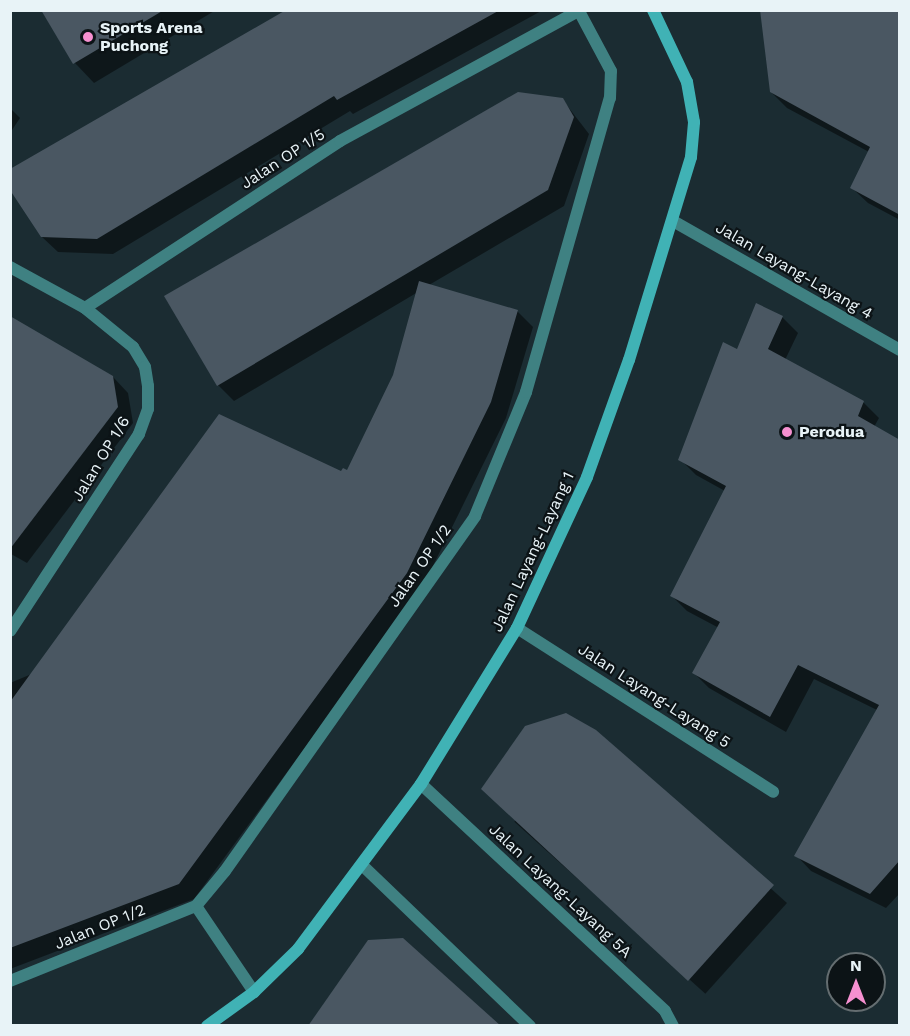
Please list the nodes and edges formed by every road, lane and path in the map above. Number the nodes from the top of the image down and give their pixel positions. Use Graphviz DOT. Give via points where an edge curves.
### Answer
graph roads {
  1 [pos="653,10"];
  2 [pos="580,11"];
  3 [pos="673,221"];
  4 [pos="10,267"];
  5 [pos="85,308"];
  6 [pos="900,350"];
  7 [pos="517,628"];
  8 [pos="10,631"];
  9 [pos="421,784"];
  10 [pos="773,792"];
  11 [pos="362,865"];
  12 [pos="196,906"];
  13 [pos="10,981"];
  14 [pos="254,992"];
  15 [pos="207,1026"];
  16 [pos="530,1026"];
  17 [pos="673,1026"];
  1 -- 3 [label="street, Jalan Layang-Layang 1" via="687,82 694,122 691,157"];
  2 -- 5 [label="street, Jalan OP 1/5" via="340,141"];
  2 -- 12 [label="street, Jalan OP 1/2" via="611,71 610,98 526,392 475,516 225,871"];
  3 -- 6 [label="street, Jalan Layang-Layang 4"];
  3 -- 7 [label="street, Jalan Layang-Layang 1" via="587,477"];
  4 -- 5 [label="street"];
  5 -- 8 [label="street, Jalan OP 1/6" via="133,348 145,367 148,409 139,434"];
  7 -- 9 [label="street, Jalan Layang-Layang 1"];
  7 -- 10 [label="street, Jalan Layang-Layang 5"];
  9 -- 11 [label="street, Jalan Layang-Layang 1"];
  9 -- 17 [label="street, Jalan Layang-Layang 5A" via="665,1011"];
  11 -- 14 [label="street, Jalan Layang-Layang 1" via="298,949"];
  11 -- 16 [label="street"];
  12 -- 13 [label="street, Jalan OP 1/2"];
  12 -- 14 [label="street"];
  14 -- 15 [label="street, Jalan Layang-Layang 1"];
}
